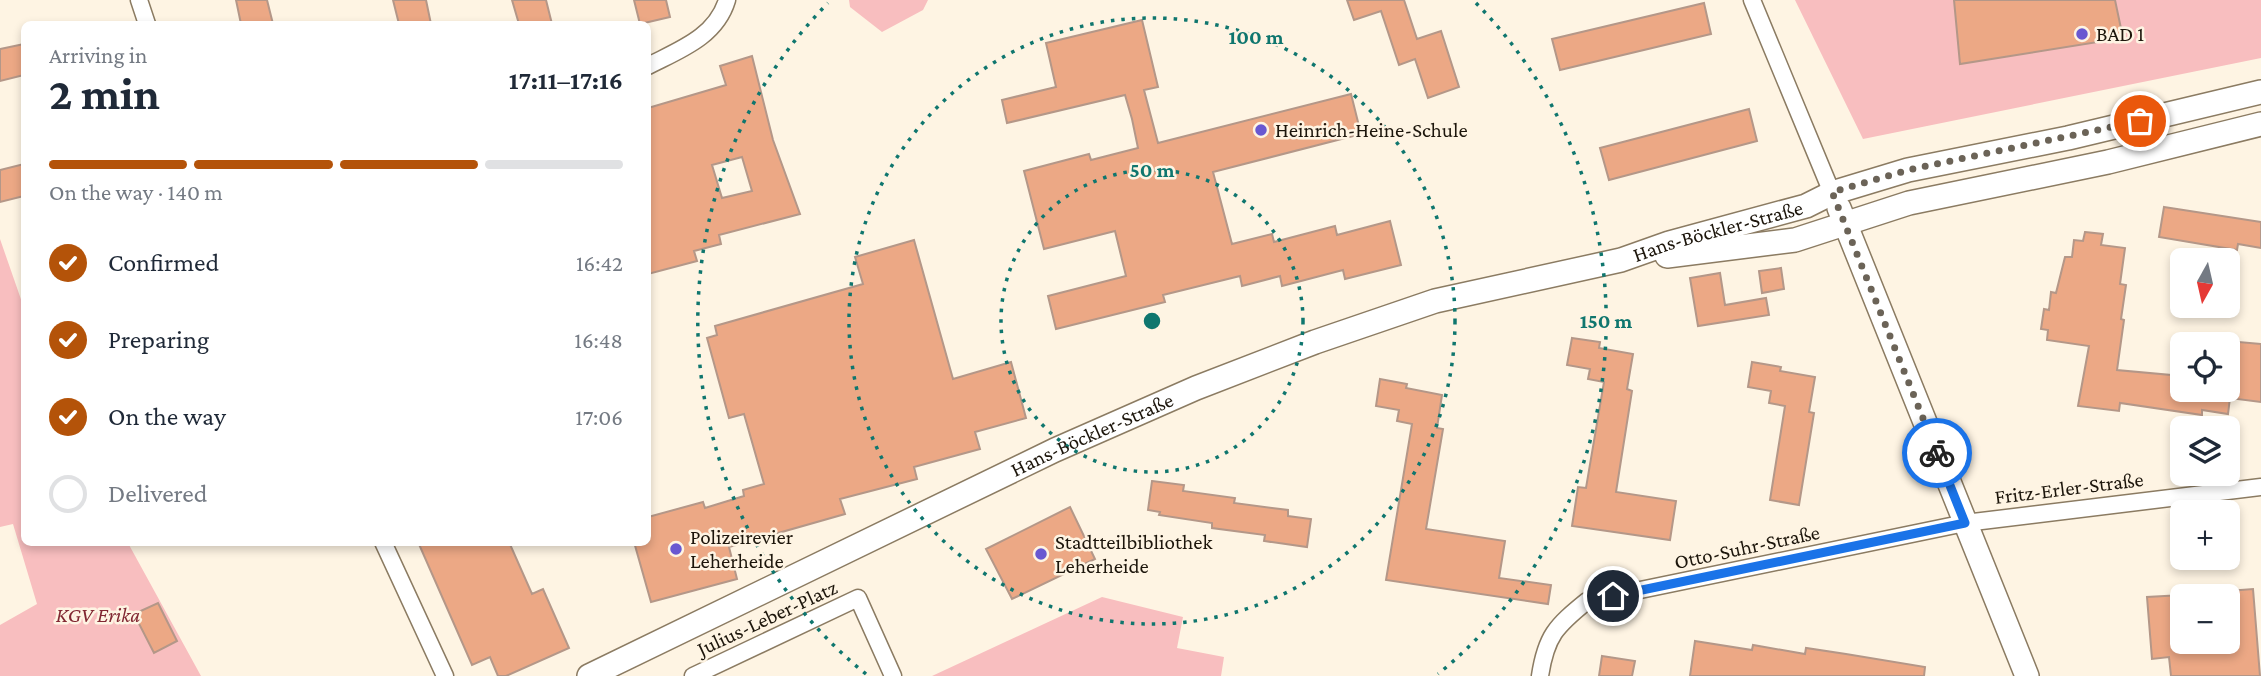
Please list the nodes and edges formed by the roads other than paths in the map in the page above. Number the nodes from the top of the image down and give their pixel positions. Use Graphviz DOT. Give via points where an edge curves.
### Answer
graph roads {
  1 [pos="139,0"];
  2 [pos="727,0"];
  3 [pos="1752,0"];
  4 [pos="146,21"];
  5 [pos="651,64"];
  6 [pos="2261,92"];
  7 [pos="2261,124"];
  8 [pos="1832,192"];
  9 [pos="1845,223"];
  10 [pos="1621,260"];
  11 [pos="2261,487"];
  12 [pos="1965,523"];
  13 [pos="385,546"];
  14 [pos="444,676"];
  15 [pos="589,676"];
  16 [pos="693,676"];
  17 [pos="893,676"];
  18 [pos="1540,676"];
  19 [pos="2027,676"];
  1 -- 4 [label="street"];
  2 -- 5 [label="street" via="713,27"];
  3 -- 8 [label="street"];
  6 -- 8 [label="street, Hans-Böckler-Straße" via="1908,170"];
  7 -- 9 [label="street, Hans-Böckler-Straße" via="2108,162 1909,203"];
  8 -- 9 [label="street"];
  8 -- 10 [label="street, Hans-Böckler-Straße" via="1805,206"];
  9 -- 10 [label="street, Hans-Böckler-Straße" via="1795,240"];
  9 -- 12 [label="street"];
  10 -- 15 [label="street, Hans-Böckler-Straße" via="1435,301 1196,388 962,493"];
  11 -- 12 [label="street, Fritz-Erler-Straße"];
  12 -- 18 [label="street, Otto-Suhr-Straße" via="1587,601 1558,624 1544,648"];
  12 -- 19 [label="street"];
  13 -- 14 [label="street"];
  16 -- 17 [label="street, Julius-Leber-Platz" via="858,598"];
}
